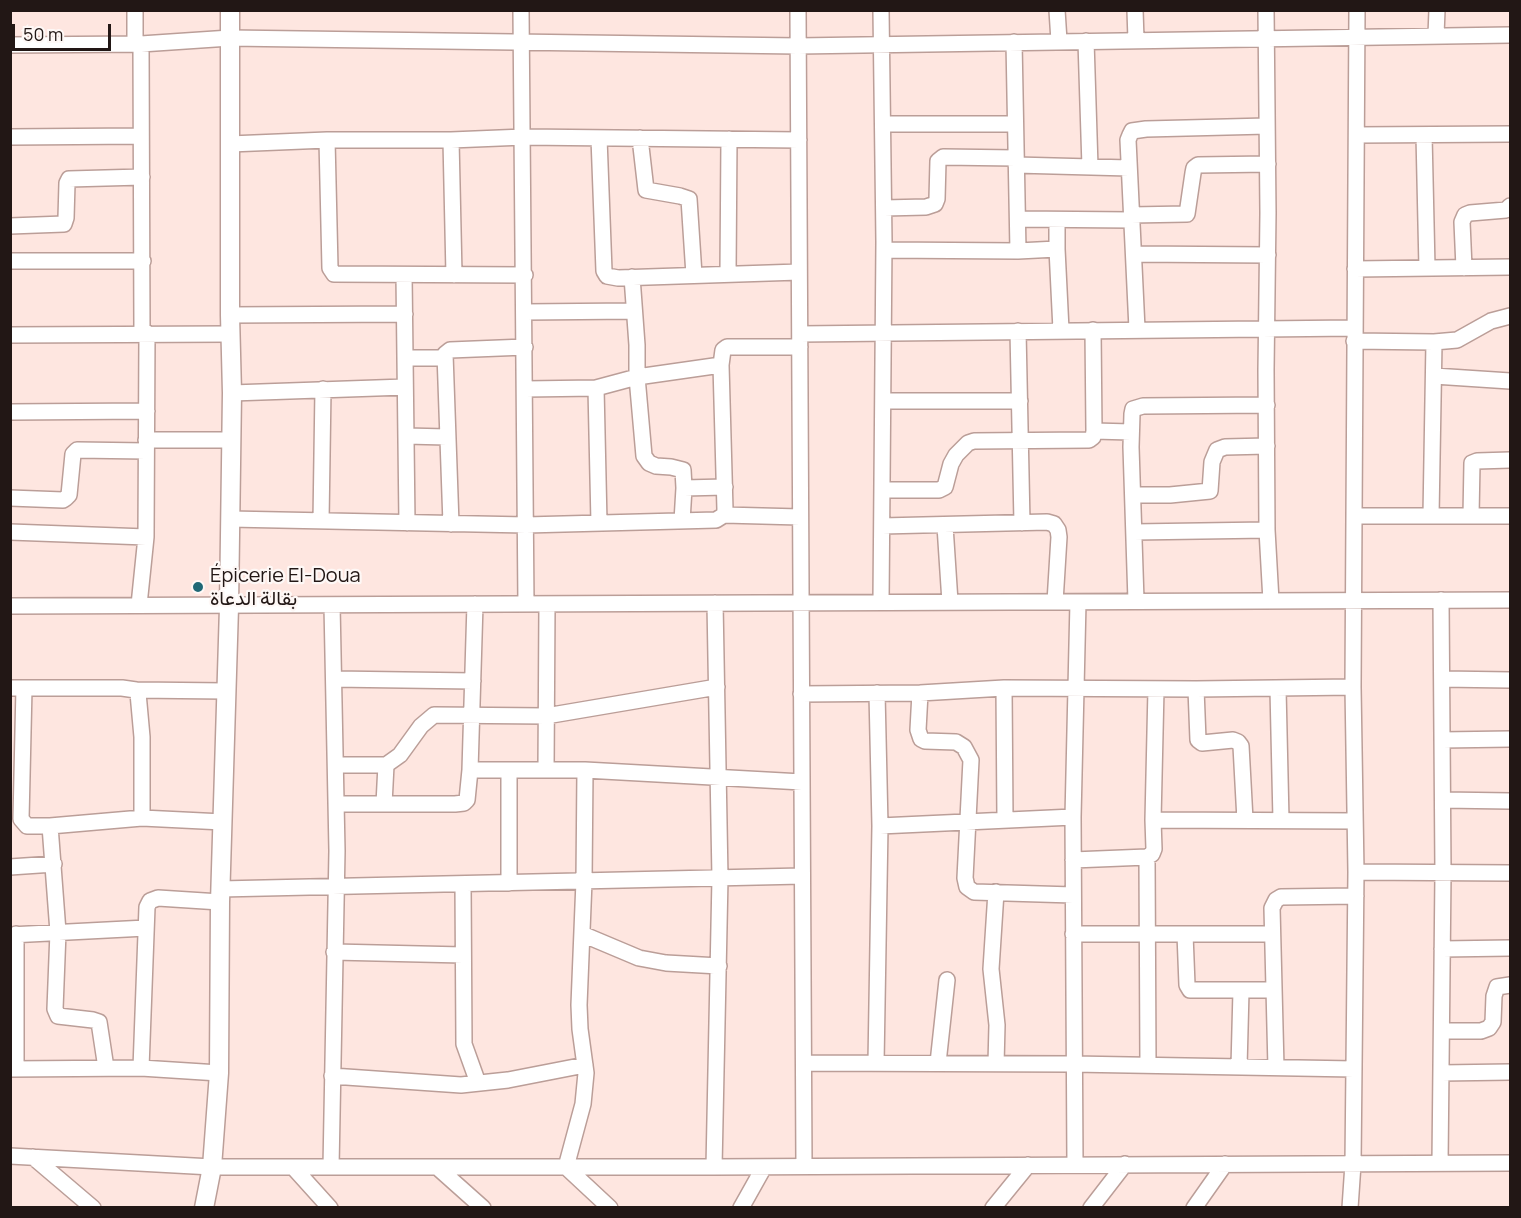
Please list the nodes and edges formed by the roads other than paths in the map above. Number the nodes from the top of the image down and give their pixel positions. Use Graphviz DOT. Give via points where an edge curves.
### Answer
graph roads {
  1 [pos="135,10"];
  2 [pos="230,10"];
  3 [pos="521,10"];
  4 [pos="798,10"];
  5 [pos="881,10"];
  6 [pos="1057,10"];
  7 [pos="1135,10"];
  8 [pos="1266,10"];
  9 [pos="1357,10"];
  10 [pos="1437,10"];
  11 [pos="1437,35"];
  12 [pos="1510,35"];
  13 [pos="1358,36"];
  14 [pos="230,38"];
  15 [pos="1266,38"];
  16 [pos="1136,40"];
  17 [pos="1059,41"];
  18 [pos="1086,41"];
  19 [pos="522,42"];
  20 [pos="1014,42"];
  21 [pos="138,44"];
  22 [pos="10,45"];
  23 [pos="881,45"];
  24 [pos="798,46"];
  25 [pos="883,124"];
  26 [pos="1015,124"];
  27 [pos="1267,126"];
  28 [pos="1510,134"];
  29 [pos="1357,135"];
  30 [pos="1424,135"];
  31 [pos="10,136"];
  32 [pos="141,136"];
  33 [pos="524,137"];
  34 [pos="599,138"];
  35 [pos="640,138"];
  36 [pos="729,139"];
  37 [pos="327,140"];
  38 [pos="451,140"];
  39 [pos="799,140"];
  40 [pos="230,144"];
  41 [pos="1510,146"];
  42 [pos="1016,162"];
  43 [pos="1268,164"];
  44 [pos="1090,167"];
  45 [pos="1129,168"];
  46 [pos="142,177"];
  47 [pos="1510,206"];
  48 [pos="884,208"];
  49 [pos="1131,217"];
  50 [pos="1018,219"];
  51 [pos="1057,219"];
  52 [pos="10,226"];
  53 [pos="1056,249"];
  54 [pos="884,250"];
  55 [pos="1018,251"];
  56 [pos="1134,254"];
  57 [pos="1268,255"];
  58 [pos="10,261"];
  59 [pos="143,261"];
  60 [pos="1510,267"];
  61 [pos="1427,268"];
  62 [pos="1464,268"];
  63 [pos="1355,269"];
  64 [pos="799,272"];
  65 [pos="728,273"];
  66 [pos="404,275"];
  67 [pos="454,275"];
  68 [pos="525,275"];
  69 [pos="694,275"];
  70 [pos="632,277"];
  71 [pos="634,311"];
  72 [pos="525,312"];
  73 [pos="405,314"];
  74 [pos="230,315"];
  75 [pos="1510,315"];
  76 [pos="1267,328"];
  77 [pos="1137,329"];
  78 [pos="1060,330"];
  79 [pos="1093,330"];
  80 [pos="1018,331"];
  81 [pos="883,332"];
  82 [pos="144,333"];
  83 [pos="230,334"];
  84 [pos="10,335"];
  85 [pos="1354,335"];
  86 [pos="800,340"];
  87 [pos="1434,342"];
  88 [pos="525,347"];
  89 [pos="405,358"];
  90 [pos="444,358"];
  91 [pos="721,365"];
  92 [pos="1434,376"];
  93 [pos="637,377"];
  94 [pos="1510,381"];
  95 [pos="405,387"];
  96 [pos="596,388"];
  97 [pos="323,389"];
  98 [pos="525,390"];
  99 [pos="232,393"];
  100 [pos="883,401"];
  101 [pos="1020,401"];
  102 [pos="1267,405"];
  103 [pos="147,411"];
  104 [pos="10,412"];
  105 [pos="1094,430"];
  106 [pos="1131,432"];
  107 [pos="405,436"];
  108 [pos="447,437"];
  109 [pos="231,440"];
  110 [pos="1021,440"];
  111 [pos="147,446"];
  112 [pos="1267,446"];
  113 [pos="1510,460"];
  114 [pos="725,487"];
  115 [pos="684,488"];
  116 [pos="882,490"];
  117 [pos="1133,495"];
  118 [pos="10,498"];
  119 [pos="724,515"];
  120 [pos="1355,516"];
  121 [pos="1431,516"];
  122 [pos="1471,516"];
  123 [pos="1510,516"];
  124 [pos="800,517"];
  125 [pos="230,519"];
  126 [pos="321,521"];
  127 [pos="682,521"];
  128 [pos="407,523"];
  129 [pos="599,523"];
  130 [pos="1022,523"];
  131 [pos="451,524"];
  132 [pos="526,525"];
  133 [pos="882,526"];
  134 [pos="945,526"];
  135 [pos="1267,530"];
  136 [pos="10,532"];
  137 [pos="1134,532"];
  138 [pos="146,537"];
  139 [pos="1354,600"];
  140 [pos="1441,600"];
  141 [pos="1510,600"];
  142 [pos="1136,601"];
  143 [pos="1271,601"];
  144 [pos="881,602"];
  145 [pos="950,602"];
  146 [pos="1055,602"];
  147 [pos="1078,602"];
  148 [pos="715,603"];
  149 [pos="801,603"];
  150 [pos="475,604"];
  151 [pos="526,604"];
  152 [pos="547,604"];
  153 [pos="139,605"];
  154 [pos="332,605"];
  155 [pos="10,606"];
  156 [pos="229,607"];
  157 [pos="334,679"];
  158 [pos="1442,679"];
  159 [pos="1510,680"];
  160 [pos="473,681"];
  161 [pos="717,687"];
  162 [pos="1353,687"];
  163 [pos="17,688"];
  164 [pos="1004,688"];
  165 [pos="1075,688"];
  166 [pos="1278,688"];
  167 [pos="1156,689"];
  168 [pos="1196,689"];
  169 [pos="136,690"];
  170 [pos="225,690"];
  171 [pos="877,693"];
  172 [pos="920,693"];
  173 [pos="801,694"];
  174 [pos="472,716"];
  175 [pos="546,716"];
  176 [pos="1510,739"];
  177 [pos="1442,740"];
  178 [pos="336,765"];
  179 [pos="386,765"];
  180 [pos="470,770"];
  181 [pos="509,770"];
  182 [pos="546,770"];
  183 [pos="585,770"];
  184 [pos="719,777"];
  185 [pos="802,782"];
  186 [pos="1443,800"];
  187 [pos="1510,801"];
  188 [pos="336,804"];
  189 [pos="384,804"];
  190 [pos="1073,817"];
  191 [pos="142,818"];
  192 [pos="1005,820"];
  193 [pos="1153,820"];
  194 [pos="1245,820"];
  195 [pos="1281,820"];
  196 [pos="1355,821"];
  197 [pos="223,822"];
  198 [pos="968,822"];
  199 [pos="50,826"];
  200 [pos="880,826"];
  201 [pos="1147,857"];
  202 [pos="1073,860"];
  203 [pos="54,864"];
  204 [pos="10,867"];
  205 [pos="1356,872"];
  206 [pos="1443,873"];
  207 [pos="1510,873"];
  208 [pos="802,876"];
  209 [pos="720,878"];
  210 [pos="584,881"];
  211 [pos="509,883"];
  212 [pos="463,884"];
  213 [pos="336,887"];
  214 [pos="996,892"];
  215 [pos="220,895"];
  216 [pos="1073,895"];
  217 [pos="1356,896"];
  218 [pos="146,928"];
  219 [pos="58,933"];
  220 [pos="1272,933"];
  221 [pos="13,934"];
  222 [pos="582,934"];
  223 [pos="1073,934"];
  224 [pos="1147,934"];
  225 [pos="1185,934"];
  226 [pos="1442,948"];
  227 [pos="1510,948"];
  228 [pos="334,952"];
  229 [pos="463,955"];
  230 [pos="719,966"];
  231 [pos="947,980"];
  232 [pos="1510,985"];
  233 [pos="1274,990"];
  234 [pos="1241,991"];
  235 [pos="1442,1031"];
  236 [pos="804,1063"];
  237 [pos="876,1063"];
  238 [pos="938,1063"];
  239 [pos="996,1064"];
  240 [pos="1074,1064"];
  241 [pos="585,1065"];
  242 [pos="1148,1065"];
  243 [pos="1239,1067"];
  244 [pos="106,1068"];
  245 [pos="141,1068"];
  246 [pos="1276,1068"];
  247 [pos="13,1069"];
  248 [pos="1354,1069"];
  249 [pos="219,1072"];
  250 [pos="1510,1072"];
  251 [pos="1441,1073"];
  252 [pos="332,1076"];
  253 [pos="478,1083"];
  254 [pos="10,1156"];
  255 [pos="33,1157"];
  256 [pos="1440,1163"];
  257 [pos="1510,1163"];
  258 [pos="1125,1164"];
  259 [pos="1225,1164"];
  260 [pos="1353,1164"];
  261 [pos="1029,1165"];
  262 [pos="1075,1165"];
  263 [pos="804,1166"];
  264 [pos="212,1167"];
  265 [pos="293,1167"];
  266 [pos="331,1167"];
  267 [pos="437,1167"];
  268 [pos="566,1167"];
  269 [pos="714,1167"];
  270 [pos="764,1167"];
  271 [pos="93,1208"];
  272 [pos="204,1208"];
  273 [pos="330,1208"];
  274 [pos="483,1208"];
  275 [pos="610,1208"];
  276 [pos="741,1208"];
  277 [pos="993,1208"];
  278 [pos="1091,1208"];
  279 [pos="1194,1208"];
  280 [pos="1350,1208"];
  1 -- 21 [label="street"];
  2 -- 14 [label="main road"];
  3 -- 19 [label="street"];
  4 -- 24 [label="street"];
  5 -- 23 [label="street"];
  6 -- 17 [label="street"];
  7 -- 16 [label="street"];
  8 -- 15 [label="street"];
  9 -- 13 [label="street"];
  10 -- 11 [label="street"];
  11 -- 12 [label="street"];
  11 -- 13 [label="street"];
  13 -- 15 [label="street"];
  13 -- 29 [label="street"];
  14 -- 19 [label="street"];
  14 -- 21 [label="street"];
  14 -- 40 [label="main road"];
  15 -- 16 [label="street"];
  15 -- 27 [label="street"];
  16 -- 18 [label="street"];
  17 -- 18 [label="street"];
  17 -- 20 [label="street"];
  18 -- 44 [label="street"];
  19 -- 24 [label="street"];
  19 -- 33 [label="street"];
  20 -- 23 [label="street"];
  20 -- 26 [label="street"];
  21 -- 22 [label="street"];
  21 -- 32 [label="street"];
  23 -- 24 [label="street"];
  23 -- 25 [label="street"];
  24 -- 39 [label="street"];
  25 -- 26 [label="street"];
  25 -- 48 [label="street"];
  26 -- 42 [label="street"];
  27 -- 43 [label="street"];
  27 -- 45 [label="street" via="1138,129 1132,131 1128,140"];
  28 -- 30 [label="street"];
  28 -- 41 [label="street"];
  29 -- 30 [label="street"];
  29 -- 63 [label="street"];
  30 -- 61 [label="street"];
  31 -- 32 [label="street"];
  32 -- 46 [label="street"];
  33 -- 34 [label="street"];
  33 -- 38 [label="street"];
  33 -- 68 [label="street"];
  34 -- 35 [label="street"];
  34 -- 70 [label="street" via="604,271 611,277"];
  35 -- 36 [label="street"];
  35 -- 69 [label="street" via="646,190 680,195 688,200"];
  36 -- 39 [label="street"];
  36 -- 65 [label="street"];
  37 -- 38 [label="street"];
  37 -- 40 [label="street"];
  37 -- 66 [label="street" via="331,271 341,275"];
  38 -- 67 [label="street"];
  39 -- 64 [label="street"];
  40 -- 74 [label="main road"];
  42 -- 44 [label="street"];
  42 -- 48 [label="street" via="943,157 938,161 935,204"];
  42 -- 50 [label="street"];
  43 -- 49 [label="street" via="1198,165 1194,168 1187,214"];
  43 -- 57 [label="street"];
  44 -- 45 [label="street"];
  45 -- 49 [label="street"];
  46 -- 52 [label="street" via="69,179 64,224"];
  46 -- 59 [label="street"];
  47 -- 62 [label="street" via="1506,210 1465,215"];
  48 -- 54 [label="street"];
  49 -- 51 [label="street"];
  49 -- 56 [label="street"];
  50 -- 51 [label="street"];
  50 -- 55 [label="street"];
  51 -- 53 [label="street"];
  53 -- 55 [label="street"];
  53 -- 78 [label="street"];
  54 -- 55 [label="street"];
  54 -- 81 [label="street"];
  56 -- 57 [label="street"];
  56 -- 77 [label="street"];
  57 -- 76 [label="street"];
  58 -- 59 [label="street"];
  59 -- 82 [label="street"];
  60 -- 62 [label="street"];
  61 -- 62 [label="street"];
  61 -- 63 [label="street"];
  63 -- 85 [label="street"];
  64 -- 65 [label="street"];
  64 -- 86 [label="street"];
  65 -- 69 [label="street"];
  66 -- 67 [label="street"];
  66 -- 73 [label="street"];
  67 -- 68 [label="street"];
  68 -- 72 [label="street"];
  69 -- 70 [label="street"];
  70 -- 71 [label="street"];
  71 -- 72 [label="street"];
  71 -- 93 [label="street"];
  72 -- 88 [label="street"];
  73 -- 74 [label="street"];
  73 -- 89 [label="street"];
  74 -- 83 [label="main road"];
  75 -- 87 [label="street" via="1457,340"];
  76 -- 77 [label="street"];
  76 -- 85 [label="street"];
  76 -- 102 [label="street"];
  77 -- 79 [label="street"];
  78 -- 79 [label="street"];
  78 -- 80 [label="street"];
  79 -- 105 [label="street"];
  80 -- 81 [label="street"];
  80 -- 101 [label="street"];
  81 -- 86 [label="street"];
  81 -- 100 [label="street"];
  82 -- 83 [label="street"];
  82 -- 84 [label="street"];
  82 -- 103 [label="street"];
  83 -- 99 [label="main road"];
  85 -- 87 [label="street"];
  85 -- 120 [label="street"];
  86 -- 91 [label="street" via="727,346"];
  86 -- 124 [label="street"];
  87 -- 92 [label="street"];
  88 -- 90 [label="street" via="450,350"];
  88 -- 98 [label="street"];
  89 -- 90 [label="street"];
  89 -- 95 [label="street"];
  90 -- 108 [label="street"];
  91 -- 93 [label="street"];
  91 -- 114 [label="street"];
  92 -- 94 [label="street"];
  92 -- 121 [label="street"];
  93 -- 96 [label="street"];
  93 -- 115 [label="street" via="644,456 656,466 683,470"];
  95 -- 97 [label="street"];
  95 -- 107 [label="street"];
  96 -- 98 [label="street"];
  96 -- 129 [label="street"];
  97 -- 99 [label="street"];
  97 -- 126 [label="street"];
  98 -- 132 [label="street"];
  99 -- 109 [label="main road"];
  100 -- 101 [label="street"];
  100 -- 116 [label="street"];
  101 -- 110 [label="street"];
  102 -- 106 [label="street" via="1137,406 1131,414"];
  102 -- 112 [label="street"];
  103 -- 104 [label="street"];
  103 -- 111 [label="street"];
  105 -- 106 [label="street"];
  105 -- 110 [label="street" via="1089,440"];
  106 -- 117 [label="street"];
  107 -- 108 [label="street"];
  107 -- 128 [label="street"];
  108 -- 131 [label="street"];
  109 -- 111 [label="street"];
  109 -- 125 [label="main road"];
  110 -- 116 [label="street" via="968,443 956,455 945,487 939,490"];
  110 -- 130 [label="street"];
  111 -- 118 [label="street" via="77,450 73,454 66,498"];
  111 -- 138 [label="street"];
  112 -- 117 [label="street" via="1217,450 1210,491"];
  112 -- 135 [label="street"];
  113 -- 122 [label="street" via="1472,463"];
  114 -- 115 [label="street"];
  114 -- 119 [label="street"];
  115 -- 127 [label="street"];
  116 -- 133 [label="street"];
  117 -- 137 [label="street"];
  119 -- 124 [label="street"];
  119 -- 127 [label="street" via="716,520"];
  120 -- 121 [label="street"];
  120 -- 139 [label="street"];
  121 -- 122 [label="street"];
  122 -- 123 [label="street"];
  124 -- 149 [label="street"];
  125 -- 126 [label="street"];
  125 -- 156 [label="main road"];
  126 -- 128 [label="street"];
  127 -- 129 [label="street"];
  128 -- 131 [label="street"];
  129 -- 132 [label="street"];
  130 -- 134 [label="street"];
  130 -- 146 [label="street" via="1047,522 1058,530"];
  131 -- 132 [label="street"];
  132 -- 151 [label="street"];
  133 -- 134 [label="street"];
  133 -- 144 [label="street"];
  134 -- 145 [label="street"];
  135 -- 137 [label="street"];
  135 -- 143 [label="street"];
  136 -- 138 [label="street"];
  137 -- 142 [label="street"];
  138 -- 153 [label="street"];
  139 -- 140 [label="street"];
  139 -- 143 [label="street"];
  139 -- 162 [label="street"];
  140 -- 141 [label="street"];
  140 -- 158 [label="street"];
  142 -- 143 [label="street"];
  142 -- 147 [label="street"];
  144 -- 145 [label="street"];
  144 -- 149 [label="street"];
  145 -- 146 [label="street"];
  146 -- 147 [label="street"];
  147 -- 165 [label="street"];
  148 -- 149 [label="street"];
  148 -- 152 [label="street"];
  148 -- 161 [label="street"];
  149 -- 173 [label="street"];
  150 -- 151 [label="street"];
  150 -- 154 [label="street"];
  150 -- 160 [label="street"];
  151 -- 152 [label="street"];
  152 -- 175 [label="street"];
  153 -- 155 [label="street"];
  153 -- 156 [label="street"];
  154 -- 156 [label="street"];
  154 -- 157 [label="street"];
  156 -- 170 [label="main road"];
  157 -- 160 [label="street"];
  157 -- 178 [label="street"];
  158 -- 159 [label="street"];
  158 -- 177 [label="street"];
  160 -- 174 [label="street"];
  161 -- 175 [label="street"];
  161 -- 184 [label="street"];
  162 -- 166 [label="street"];
  162 -- 196 [label="street"];
  163 -- 169 [label="street"];
  163 -- 199 [label="street" via="21,819 27,826"];
  164 -- 165 [label="street"];
  164 -- 172 [label="street"];
  164 -- 192 [label="street"];
  165 -- 167 [label="street"];
  165 -- 190 [label="street"];
  166 -- 168 [label="street"];
  166 -- 195 [label="street"];
  167 -- 168 [label="street"];
  167 -- 193 [label="street"];
  168 -- 194 [label="street" via="1198,740 1233,740 1241,746"];
  169 -- 170 [label="street"];
  169 -- 191 [label="street" via="142,737"];
  170 -- 197 [label="main road"];
  171 -- 172 [label="street"];
  171 -- 173 [label="street"];
  171 -- 200 [label="street"];
  172 -- 198 [label="street" via="921,739 956,742 969,754"];
  173 -- 185 [label="street"];
  174 -- 175 [label="street"];
  174 -- 179 [label="street" via="434,715 400,755"];
  174 -- 180 [label="street"];
  175 -- 182 [label="street"];
  176 -- 177 [label="street"];
  177 -- 186 [label="street"];
  178 -- 179 [label="street"];
  178 -- 188 [label="street"];
  179 -- 189 [label="street"];
  180 -- 181 [label="street"];
  180 -- 189 [label="street" via="469,796 464,803"];
  181 -- 182 [label="street"];
  181 -- 211 [label="street"];
  182 -- 183 [label="street"];
  183 -- 184 [label="street"];
  183 -- 210 [label="street"];
  184 -- 185 [label="street"];
  184 -- 209 [label="street"];
  185 -- 208 [label="street"];
  186 -- 187 [label="street"];
  186 -- 206 [label="street"];
  188 -- 189 [label="street"];
  188 -- 213 [label="street"];
  190 -- 192 [label="street"];
  190 -- 202 [label="street"];
  191 -- 197 [label="street"];
  191 -- 199 [label="street"];
  192 -- 198 [label="street"];
  193 -- 194 [label="street"];
  193 -- 201 [label="street" via="1154,849"];
  194 -- 195 [label="street"];
  195 -- 196 [label="street"];
  196 -- 205 [label="street"];
  197 -- 215 [label="main road"];
  198 -- 200 [label="street"];
  198 -- 214 [label="street" via="967,887 974,892"];
  199 -- 203 [label="street"];
  200 -- 237 [label="street"];
  201 -- 202 [label="street"];
  201 -- 224 [label="street"];
  202 -- 216 [label="street"];
  203 -- 204 [label="street"];
  203 -- 219 [label="street"];
  205 -- 206 [label="street"];
  205 -- 217 [label="street"];
  206 -- 207 [label="street"];
  206 -- 226 [label="street"];
  208 -- 209 [label="street"];
  208 -- 236 [label="street"];
  209 -- 210 [label="street"];
  209 -- 230 [label="street"];
  210 -- 211 [label="street"];
  210 -- 222 [label="street"];
  211 -- 212 [label="street"];
  212 -- 213 [label="street"];
  212 -- 229 [label="street"];
  213 -- 215 [label="street"];
  213 -- 228 [label="street"];
  214 -- 216 [label="street"];
  214 -- 239 [label="street" via="991,969 997,1025"];
  215 -- 218 [label="street" via="153,899 147,907"];
  215 -- 249 [label="main road"];
  216 -- 223 [label="street"];
  217 -- 220 [label="street" via="1281,897 1272,908"];
  217 -- 248 [label="street"];
  218 -- 219 [label="street"];
  218 -- 245 [label="street"];
  219 -- 221 [label="street"];
  219 -- 244 [label="street" via="56,1014 99,1022"];
  220 -- 225 [label="street"];
  220 -- 233 [label="street"];
  221 -- 247 [label="street"];
  222 -- 230 [label="street" via="639,958"];
  222 -- 241 [label="street" via="579,1005"];
  223 -- 224 [label="street"];
  223 -- 240 [label="street"];
  224 -- 225 [label="street"];
  224 -- 242 [label="street"];
  225 -- 234 [label="street" via="1190,990"];
  226 -- 227 [label="street"];
  226 -- 235 [label="street"];
  228 -- 229 [label="street"];
  228 -- 252 [label="street"];
  229 -- 253 [label="street" via="464,1044"];
  230 -- 269 [label="street"];
  231 -- 238 [label="street"];
  232 -- 235 [label="street" via="1497,987 1489,1028"];
  233 -- 234 [label="street"];
  233 -- 246 [label="street"];
  234 -- 243 [label="street"];
  235 -- 251 [label="street"];
  236 -- 237 [label="street"];
  236 -- 263 [label="street"];
  237 -- 238 [label="street"];
  238 -- 239 [label="street"];
  239 -- 240 [label="street"];
  240 -- 242 [label="street"];
  240 -- 262 [label="street"];
  241 -- 253 [label="street"];
  241 -- 268 [label="street" via="583,1104"];
  242 -- 243 [label="street"];
  243 -- 246 [label="street"];
  244 -- 245 [label="street"];
  244 -- 247 [label="street"];
  245 -- 249 [label="street"];
  246 -- 248 [label="street"];
  248 -- 260 [label="street"];
  249 -- 264 [label="main road"];
  250 -- 251 [label="street"];
  251 -- 256 [label="street"];
  252 -- 253 [label="street"];
  252 -- 266 [label="street"];
  254 -- 255 [label="street"];
  255 -- 264 [label="street"];
  255 -- 271 [label="street"];
  256 -- 257 [label="street"];
  256 -- 260 [label="street"];
  258 -- 259 [label="street"];
  258 -- 262 [label="street"];
  258 -- 278 [label="street"];
  259 -- 260 [label="street"];
  259 -- 279 [label="street"];
  260 -- 280 [label="street"];
  261 -- 262 [label="street"];
  261 -- 263 [label="street"];
  261 -- 277 [label="street"];
  263 -- 270 [label="street"];
  264 -- 265 [label="street"];
  264 -- 272 [label="main road"];
  265 -- 266 [label="street"];
  265 -- 273 [label="street"];
  266 -- 267 [label="street"];
  267 -- 268 [label="street"];
  267 -- 274 [label="street"];
  268 -- 269 [label="street"];
  268 -- 275 [label="street"];
  269 -- 270 [label="street"];
  270 -- 276 [label="street"];
}
